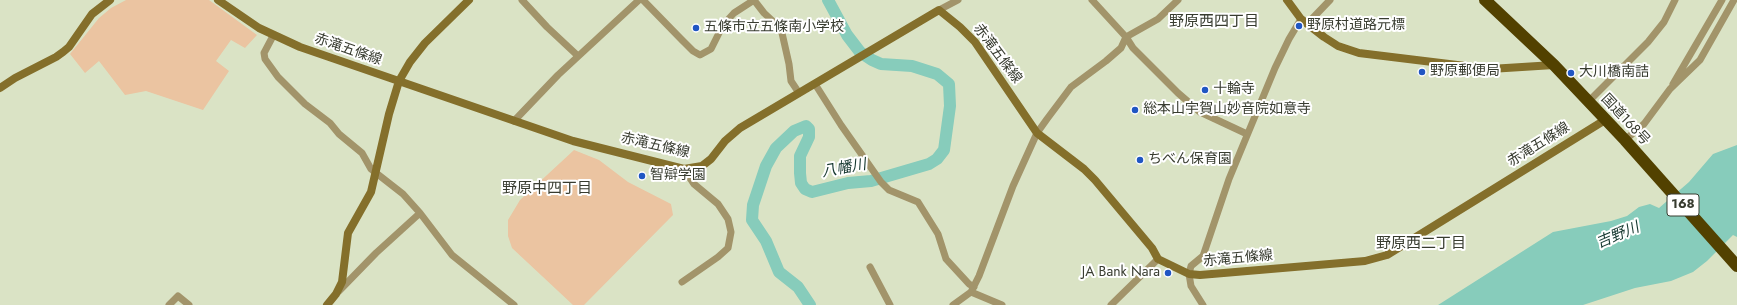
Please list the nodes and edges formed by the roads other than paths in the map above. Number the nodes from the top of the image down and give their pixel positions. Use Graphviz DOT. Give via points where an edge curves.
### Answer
graph roads {
  1 [pos="110,0"];
  2 [pos="218,0"];
  3 [pos="469,0"];
  4 [pos="522,0"];
  5 [pos="639,0"];
  6 [pos="643,0"];
  7 [pos="754,0"];
  8 [pos="958,0"];
  9 [pos="1092,0"];
  10 [pos="1178,0"];
  11 [pos="1287,0"];
  12 [pos="1330,0"];
  13 [pos="1485,0"];
  14 [pos="1675,0"];
  15 [pos="1722,0"];
  16 [pos="1734,0"];
  17 [pos="939,10"];
  18 [pos="1304,22"];
  19 [pos="273,36"];
  20 [pos="1126,37"];
  21 [pos="578,56"];
  22 [pos="1554,65"];
  23 [pos="399,81"];
  24 [pos="815,84"];
  25 [pos="0,88"];
  26 [pos="1670,89"];
  27 [pos="799,93"];
  28 [pos="1588,102"];
  29 [pos="1605,120"];
  30 [pos="514,121"];
  31 [pos="1038,133"];
  32 [pos="1247,134"];
  33 [pos="1626,142"];
  34 [pos="684,169"];
  35 [pos="376,172"];
  36 [pos="420,213"];
  37 [pos="1158,259"];
  38 [pos="1737,266"];
  39 [pos="870,267"];
  40 [pos="1189,274"];
  41 [pos="682,282"];
  42 [pos="973,290"];
  43 [pos="336,294"];
  44 [pos="169,305"];
  45 [pos="189,305"];
  46 [pos="327,305"];
  47 [pos="514,305"];
  48 [pos="890,305"];
  49 [pos="953,305"];
  50 [pos="1002,305"];
  51 [pos="1111,305"];
  52 [pos="1203,305"];
  1 -- 25 [label="main road" via="92,14 63,52"];
  2 -- 19 [label="main road, 赤滝五條線"];
  3 -- 23 [label="main road" via="424,43"];
  4 -- 21 [label="street"];
  5 -- 21 [label="street"];
  6 -- 7 [label="street" via="700,55 710,49 723,25 734,13"];
  7 -- 27 [label="street" via="782,33 791,81"];
  8 -- 17 [label="street"];
  9 -- 20 [label="street"];
  10 -- 20 [label="street" via="1158,19"];
  11 -- 18 [label="main road"];
  12 -- 18 [label="street"];
  13 -- 22 [label="highway, 国道168号 / 168"];
  14 -- 28 [label="street" via="1664,22 1648,42"];
  15 -- 26 [label="street"];
  16 -- 26 [label="street" via="1700,60"];
  17 -- 24 [label="main road, 赤滝五條線"];
  17 -- 31 [label="main road, 赤滝五條線" via="975,42"];
  18 -- 22 [label="main road" via="1338,46 1359,53 1490,69"];
  18 -- 32 [label="street" via="1289,39"];
  19 -- 23 [label="main road, 赤滝五條線"];
  19 -- 35 [label="street" via="264,54 278,77 304,104 330,123 362,153 371,169"];
  20 -- 31 [label="street" via="1121,48 1071,87"];
  20 -- 32 [label="street" via="1133,48 1200,112"];
  21 -- 30 [label="street"];
  22 -- 28 [label="highway, 国道168号 / 168"];
  23 -- 30 [label="main road, 赤滝五條線"];
  23 -- 35 [label="main road"];
  24 -- 27 [label="main road, 赤滝五條線"];
  24 -- 42 [label="street" via="881,182 889,190 918,202 938,234 946,259"];
  26 -- 33 [label="street" via="1644,124"];
  27 -- 34 [label="main road, 赤滝五條線" via="732,134 702,166"];
  28 -- 29 [label="highway, 国道168号 / 168"];
  29 -- 33 [label="highway, 国道168号 / 168"];
  29 -- 40 [label="main road, 赤滝五條線" via="1387,255 1364,261 1212,275"];
  30 -- 34 [label="main road, 赤滝五條線" via="573,140"];
  31 -- 37 [label="main road, 赤滝五條線" via="1095,180 1152,248"];
  31 -- 42 [label="street" via="1013,186"];
  32 -- 40 [label="street" via="1203,256 1191,266"];
  33 -- 38 [label="highway, 国道168号 / 168"];
  34 -- 41 [label="street" via="694,184 718,204 728,219 731,232 728,248"];
  35 -- 36 [label="street" via="403,194"];
  35 -- 43 [label="main road" via="370,192 348,233 343,276"];
  36 -- 43 [label="street"];
  36 -- 47 [label="street" via="452,255"];
  37 -- 40 [label="main road, 赤滝五條線"];
  37 -- 51 [label="street"];
  39 -- 48 [label="street"];
  40 -- 52 [label="street" via="1191,286"];
  42 -- 49 [label="street"];
  42 -- 50 [label="street"];
  43 -- 46 [label="main road"];
  44 -- 45 [label="street" via="178,296"];
}
